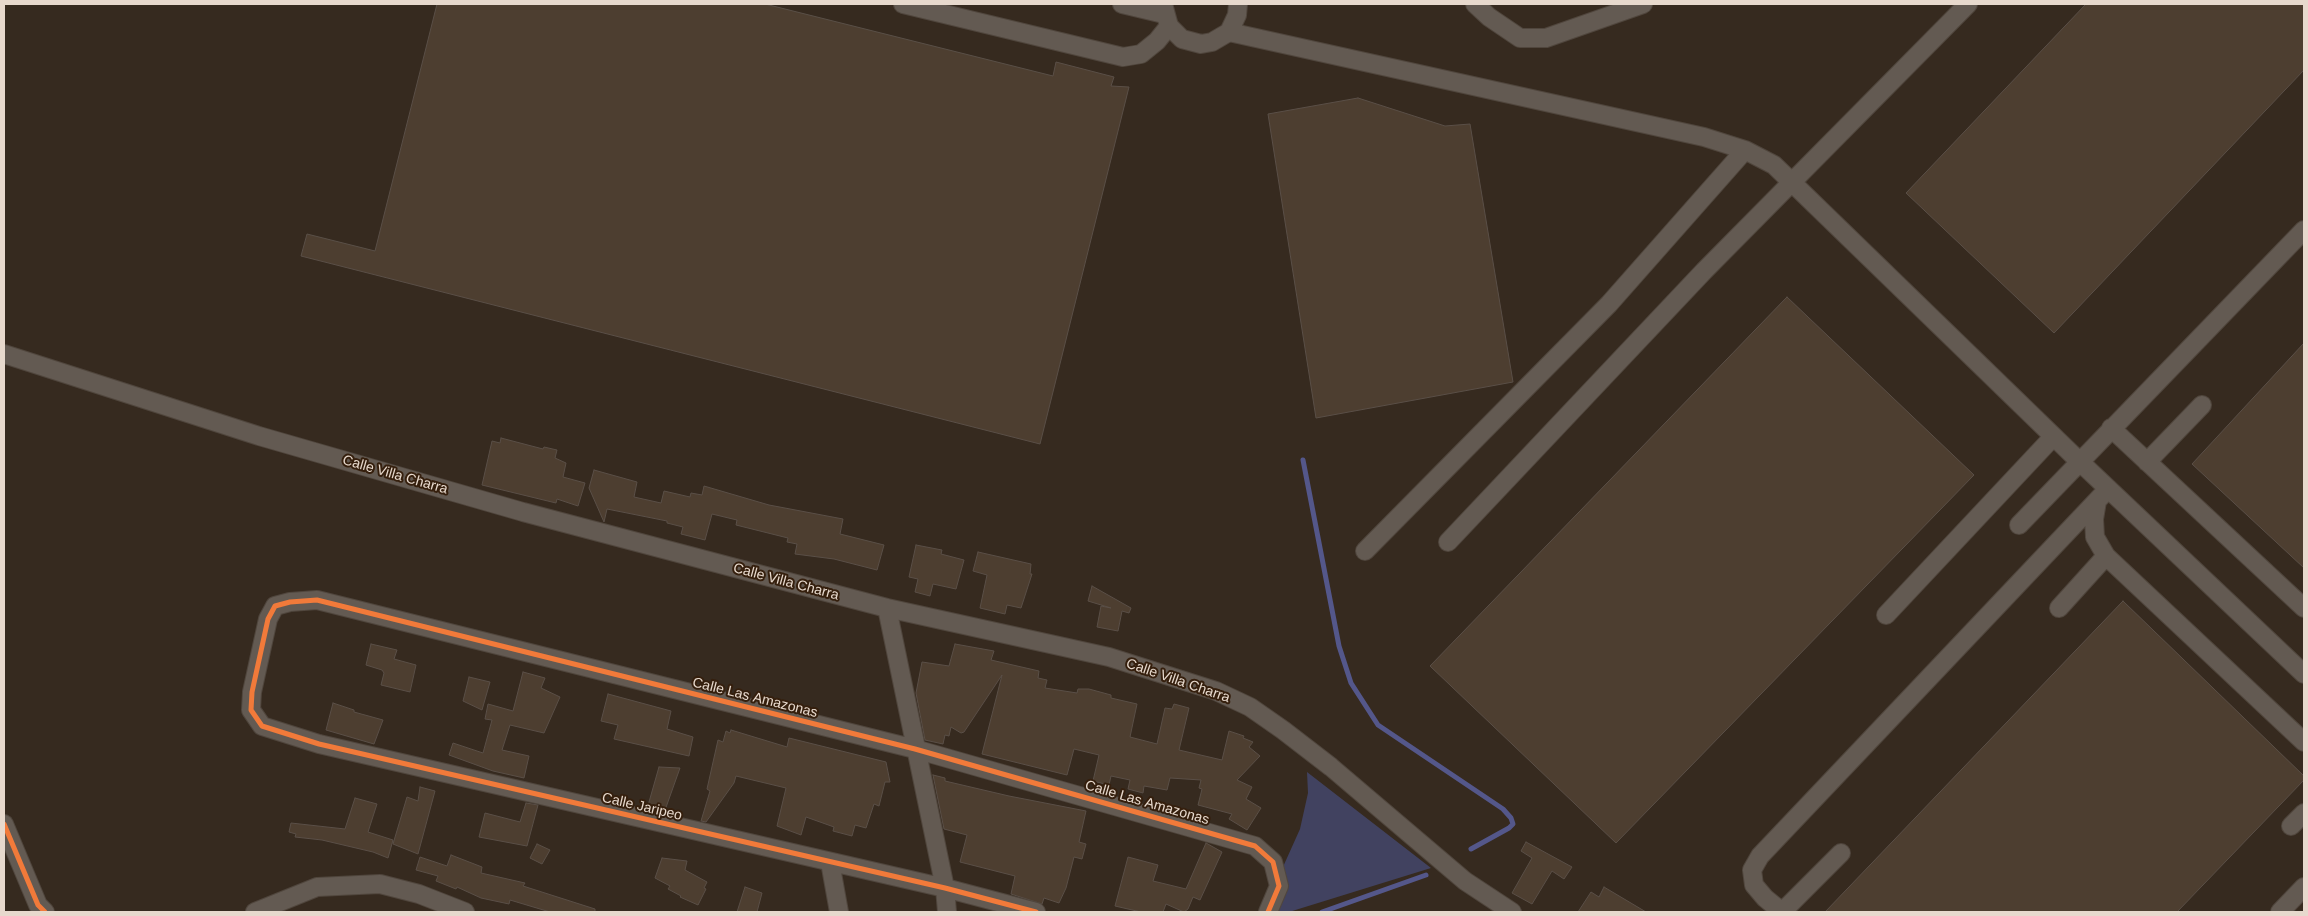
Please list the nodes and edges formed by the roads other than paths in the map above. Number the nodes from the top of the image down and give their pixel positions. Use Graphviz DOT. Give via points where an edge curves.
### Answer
graph roads {
  1 [pos="903,4"];
  2 [pos="1122,4"];
  3 [pos="1238,4"];
  4 [pos="1476,4"];
  5 [pos="1643,4"];
  6 [pos="1968,4"];
  7 [pos="1165,15"];
  8 [pos="1229,32"];
  9 [pos="1745,150"];
  10 [pos="1793,182"];
  11 [pos="2304,230"];
  12 [pos="4,354"];
  13 [pos="2202,406"];
  14 [pos="2111,428"];
  15 [pos="2053,436"];
  16 [pos="2078,461"];
  17 [pos="2147,462"];
  18 [pos="2102,495"];
  19 [pos="2019,525"];
  20 [pos="1448,542"];
  21 [pos="1365,551"];
  22 [pos="2106,556"];
  23 [pos="887,608"];
  24 [pos="2059,608"];
  25 [pos="2304,608"];
  26 [pos="1886,615"];
  27 [pos="2304,674"];
  28 [pos="251,710"];
  29 [pos="2304,742"];
  30 [pos="915,749"];
  31 [pos="2304,813"];
  32 [pos="4,824"];
  33 [pos="2291,826"];
  34 [pos="1841,853"];
  35 [pos="830,862"];
  36 [pos="2304,887"];
  37 [pos="945,888"];
  38 [pos="44,912"];
  39 [pos="255,912"];
  40 [pos="465,912"];
  41 [pos="838,912"];
  42 [pos="947,912"];
  43 [pos="1036,912"];
  44 [pos="1268,912"];
  45 [pos="1512,912"];
  46 [pos="1782,912"];
  47 [pos="2280,912"];
  1 -- 7 [label="street" via="1123,57 1141,54 1157,41"];
  2 -- 7 [label="street"];
  3 -- 8 [label="street"];
  4 -- 5 [label="street" via="1520,38 1546,38"];
  6 -- 10 [label="street"];
  7 -- 8 [label="street" via="1182,38 1201,44"];
  8 -- 9 [label="street" via="1704,137"];
  9 -- 10 [label="street" via="1774,165"];
  9 -- 21 [label="street" via="1609,304"];
  10 -- 15 [label="street"];
  10 -- 20 [label="street" via="1704,271"];
  11 -- 14 [label="street"];
  12 -- 23 [label="street, Calle Villa Charra" via="259,436 523,512"];
  13 -- 17 [label="street"];
  14 -- 16 [label="street"];
  14 -- 17 [label="street"];
  15 -- 16 [label="street"];
  15 -- 26 [label="street"];
  16 -- 18 [label="street"];
  16 -- 19 [label="street"];
  17 -- 25 [label="street"];
  18 -- 22 [label="street" via="2094,519 2095,537"];
  18 -- 27 [label="street"];
  18 -- 46 [label="street" via="1760,856 1752,870 1754,885"];
  22 -- 24 [label="street"];
  22 -- 29 [label="street"];
  23 -- 30 [label="street"];
  23 -- 45 [label="street, Calle Villa Charra" via="1110,657 1173,676 1242,703 1330,767 1458,875"];
  28 -- 30 [label="street, Calle Las Amazonas" via="268,619 275,606 317,600"];
  28 -- 35 [label="street, Calle Jaripeo" via="262,726 319,744"];
  30 -- 37 [label="street"];
  30 -- 44 [label="street, Calle Las Amazonas" via="1255,846 1273,862 1279,886"];
  31 -- 33 [label="street"];
  32 -- 38 [label="street" via="38,906"];
  34 -- 46 [label="street"];
  35 -- 37 [label="street, Calle Jaripeo"];
  35 -- 41 [label="street"];
  36 -- 47 [label="street"];
  37 -- 42 [label="street"];
  37 -- 43 [label="street, Calle Jaripeo"];
  39 -- 40 [label="street" via="317,887 380,884"];
}
